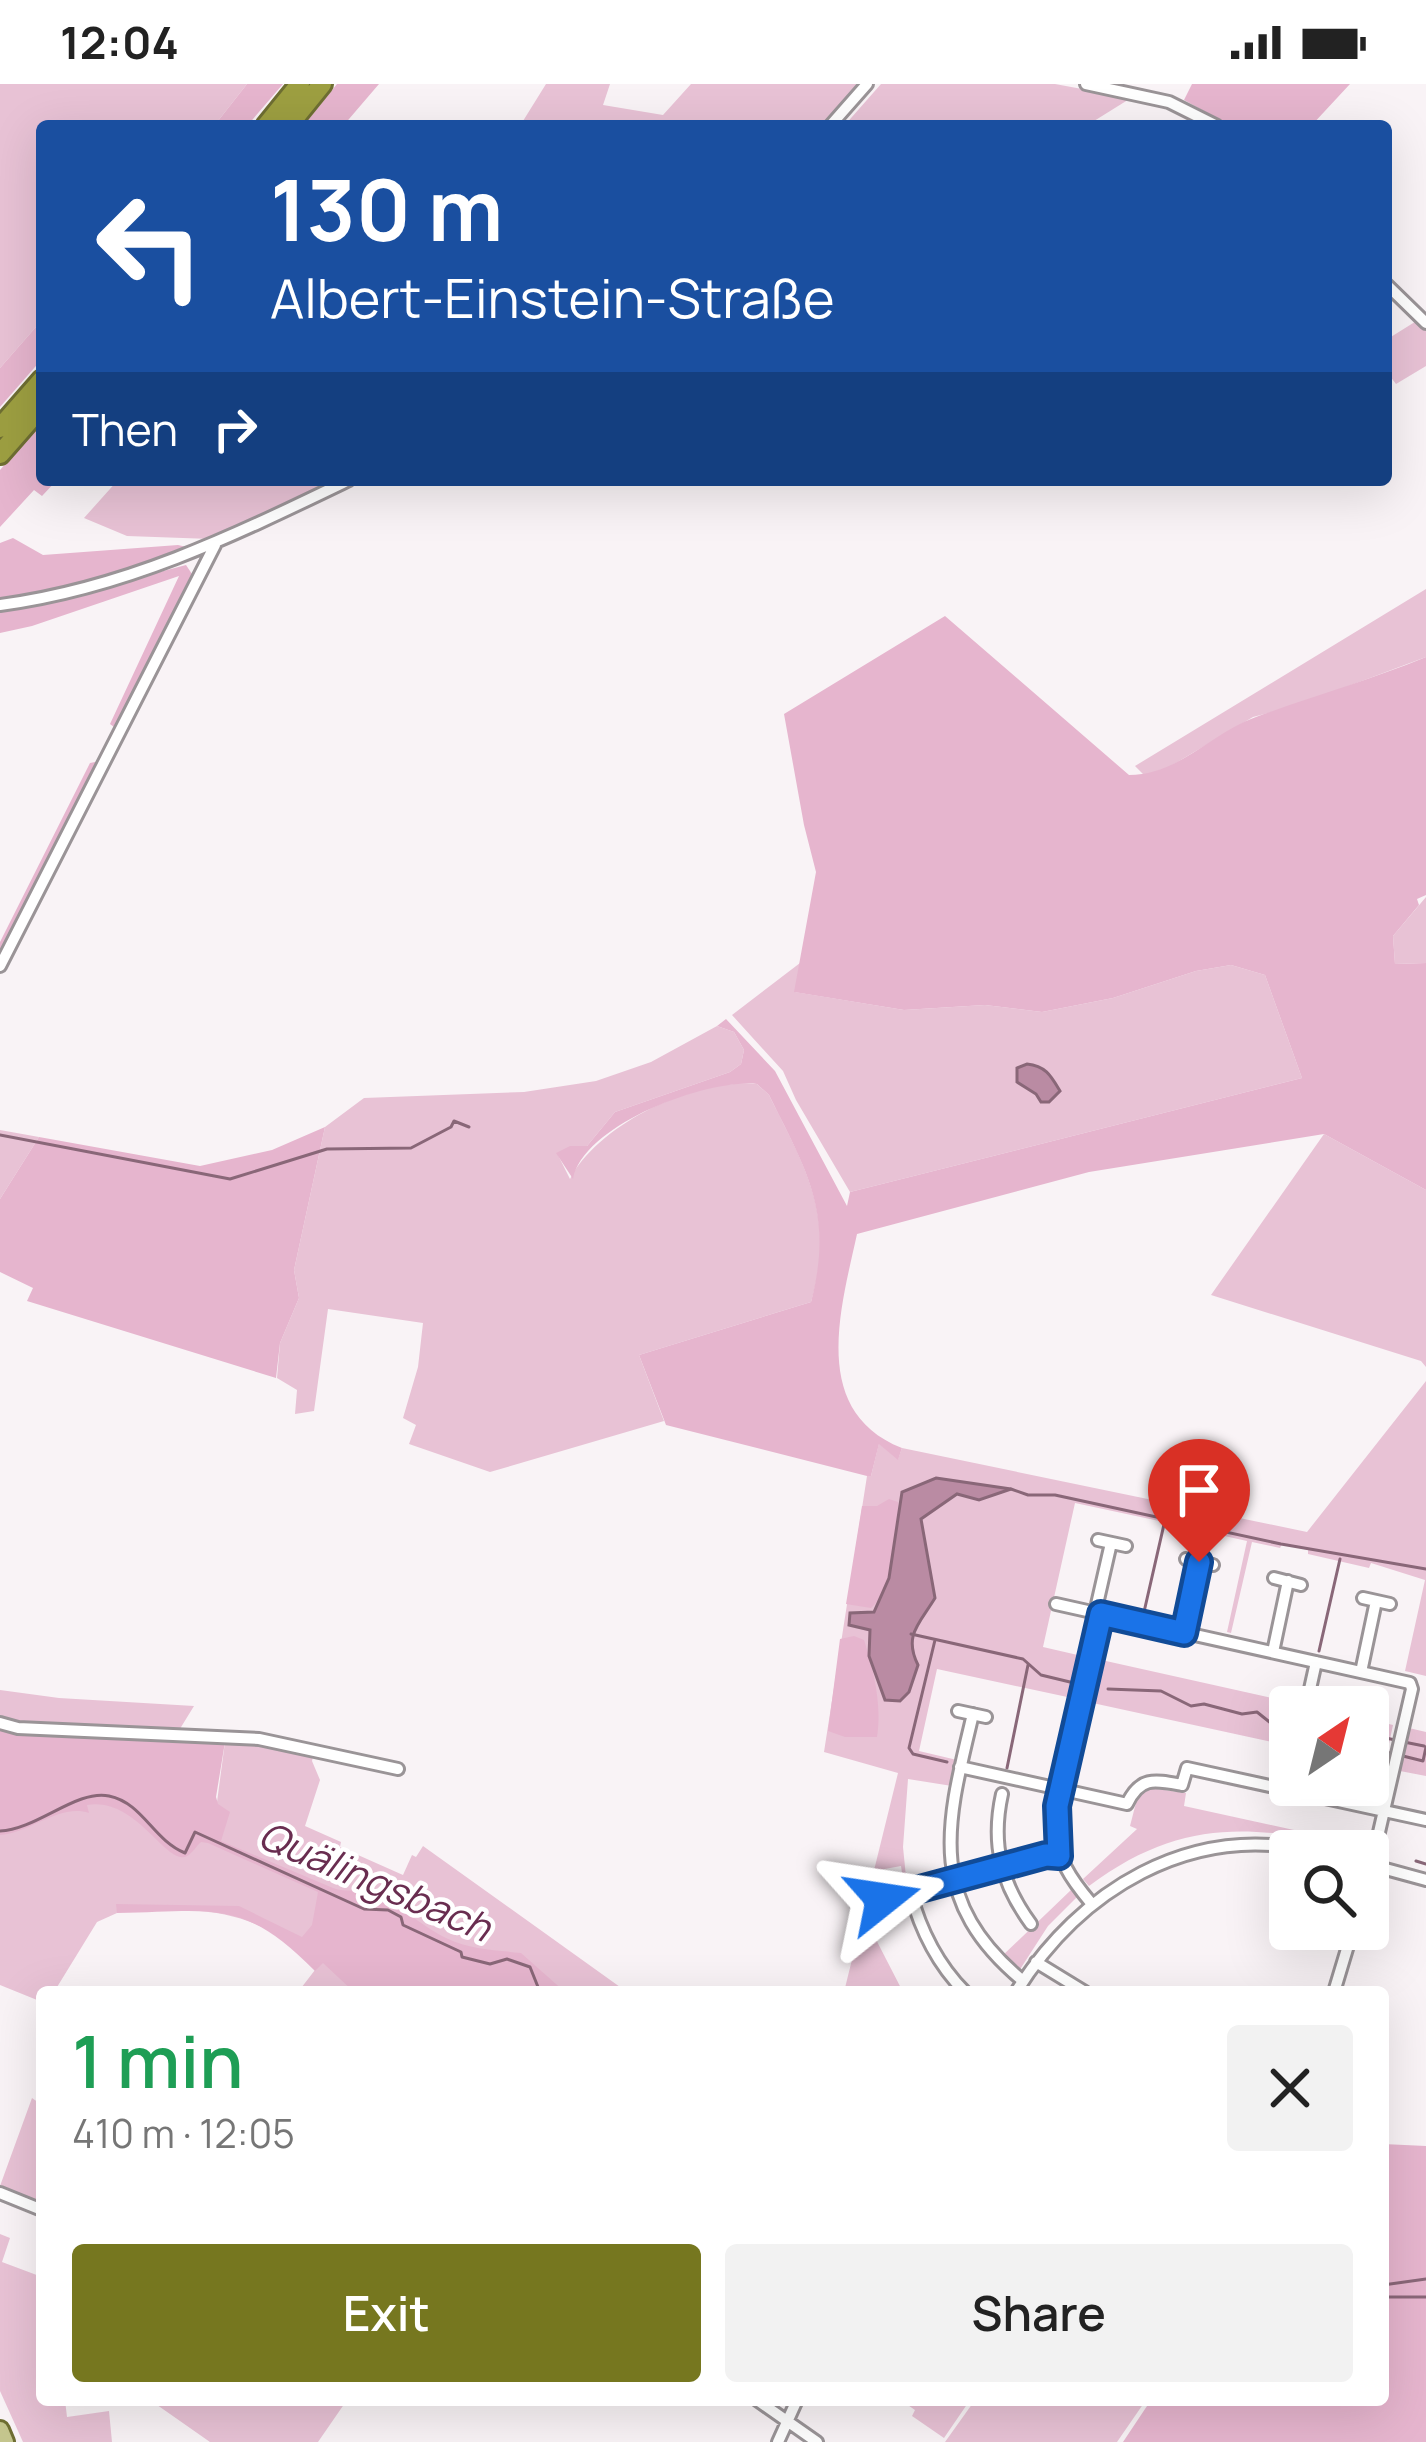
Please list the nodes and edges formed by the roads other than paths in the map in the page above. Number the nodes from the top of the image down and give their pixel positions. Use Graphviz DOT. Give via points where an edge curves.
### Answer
graph roads {
  1 [pos="300,84"];
  2 [pos="322,84"];
  3 [pos="867,84"];
  4 [pos="1086,84"];
  5 [pos="271,120"];
  6 [pos="292,120"];
  7 [pos="835,120"];
  8 [pos="1205,120"];
  9 [pos="1392,290"];
  10 [pos="1426,323"];
  11 [pos="36,387"];
  12 [pos="36,413"];
  13 [pos="0,428"];
  14 [pos="0,454"];
  15 [pos="337,486"];
  16 [pos="214,545"];
  17 [pos="0,605"];
  18 [pos="0,966"];
  19 [pos="1098,1540"];
  20 [pos="1112,1543"];
  21 [pos="1126,1546"];
  22 [pos="1213,1565"];
  23 [pos="1301,1585"];
  24 [pos="1376,1601"];
  25 [pos="1056,1604"];
  26 [pos="1098,1614"];
  27 [pos="1184,1633"];
  28 [pos="1273,1652"];
  29 [pos="1316,1662"];
  30 [pos="1361,1672"];
  31 [pos="1411,1683"];
  32 [pos="1426,1685"];
  33 [pos="1311,1686"];
  34 [pos="958,1711"];
  35 [pos="0,1723"];
  36 [pos="960,1767"];
  37 [pos="398,1769"];
  38 [pos="1061,1790"];
  39 [pos="1001,1794"];
  40 [pos="1385,1811"];
  41 [pos="1426,1820"];
  42 [pos="1380,1830"];
  43 [pos="1269,1846"];
  44 [pos="1059,1856"];
  45 [pos="1001,1867"];
  46 [pos="1389,1870"];
  47 [pos="956,1880"];
  48 [pos="1426,1880"];
  49 [pos="910,1891"];
  50 [pos="883,1899"];
  51 [pos="1091,1903"];
  52 [pos="1031,1924"];
  53 [pos="1347,1950"];
  54 [pos="1036,1962"];
  55 [pos="960,1986"];
  56 [pos="1020,1986"];
  57 [pos="1075,1986"];
  58 [pos="1336,1986"];
  59 [pos="0,2193"];
  60 [pos="36,2208"];
  61 [pos="765,2406"];
  62 [pos="795,2406"];
  63 [pos="788,2422"];
  64 [pos="0,2430"];
  65 [pos="5,2442"];
  66 [pos="778,2442"];
  67 [pos="817,2442"];
  1 -- 5 [label="highway"];
  2 -- 6 [label="highway"];
  3 -- 7 [label="street"];
  4 -- 8 [label="street" via="1169,102"];
  9 -- 10 [label="street"];
  11 -- 13 [label="highway"];
  12 -- 14 [label="highway"];
  15 -- 16 [label="street"];
  16 -- 17 [label="street" via="94,588"];
  16 -- 18 [label="street"];
  19 -- 20 [label="street"];
  20 -- 21 [label="street"];
  20 -- 26 [label="street"];
  22 -- 27 [label="street" via="1192,1561"];
  23 -- 28 [label="street" via="1281,1580"];
  24 -- 30 [label="street"];
  25 -- 26 [label="street"];
  26 -- 27 [label="street"];
  26 -- 38 [label="street"];
  27 -- 28 [label="street"];
  28 -- 29 [label="street"];
  29 -- 30 [label="street"];
  29 -- 33 [label="street"];
  30 -- 31 [label="street"];
  31 -- 32 [label="street"];
  31 -- 40 [label="street"];
  34 -- 36 [label="street" via="980,1716"];
  35 -- 37 [label="street" via="259,1739"];
  36 -- 38 [label="street"];
  36 -- 47 [label="street" via="950,1812"];
  38 -- 40 [label="street" via="1126,1804 1144,1781 1182,1785 1186,1768"];
  38 -- 44 [label="street"];
  39 -- 45 [label="street"];
  40 -- 41 [label="street"];
  40 -- 42 [label="street"];
  43 -- 51 [label="street" via="1161,1862"];
  44 -- 45 [label="street"];
  44 -- 51 [label="street"];
  45 -- 47 [label="street"];
  45 -- 52 [label="street"];
  46 -- 48 [label="street"];
  47 -- 49 [label="street"];
  47 -- 56 [label="street" via="982,1936"];
  49 -- 50 [label="street"];
  49 -- 55 [label="street" via="933,1949"];
  51 -- 54 [label="street"];
  53 -- 58 [label="street"];
  54 -- 56 [label="street"];
  54 -- 57 [label="street"];
  59 -- 60 [label="street"];
  61 -- 63 [label="street"];
  62 -- 63 [label="street"];
  63 -- 66 [label="street"];
  63 -- 67 [label="street"];
  64 -- 65 [label="main road"];
}
